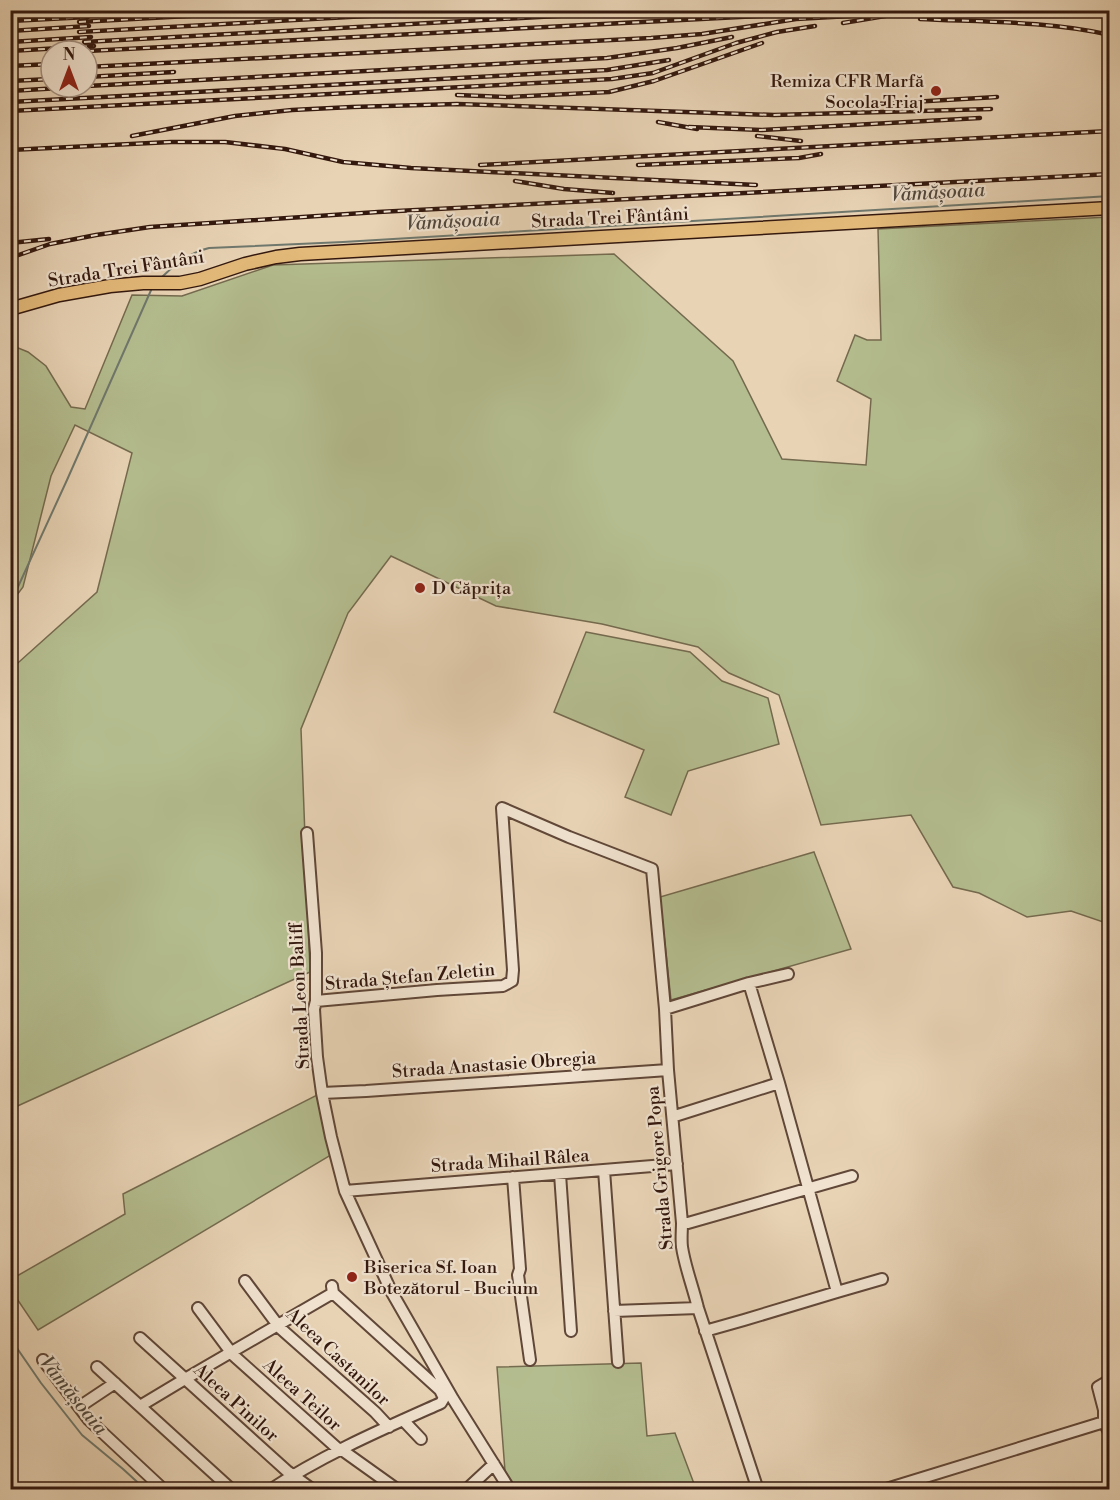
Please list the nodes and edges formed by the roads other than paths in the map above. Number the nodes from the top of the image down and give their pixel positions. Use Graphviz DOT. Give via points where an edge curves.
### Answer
graph roads {
  1 [pos="1110,208"];
  2 [pos="10,309"];
  3 [pos="308,833"];
  4 [pos="652,869"];
  5 [pos="788,974"];
  6 [pos="749,983"];
  7 [pos="316,1001"];
  8 [pos="665,1009"];
  9 [pos="668,1070"];
  10 [pos="779,1083"];
  11 [pos="322,1093"];
  12 [pos="673,1116"];
  13 [pos="677,1164"];
  14 [pos="604,1170"];
  15 [pos="560,1174"];
  16 [pos="852,1176"];
  17 [pos="513,1178"];
  18 [pos="809,1189"];
  19 [pos="345,1191"];
  20 [pos="682,1223"];
  21 [pos="882,1279"];
  22 [pos="245,1281"];
  23 [pos="837,1292"];
  24 [pos="198,1308"];
  25 [pos="698,1308"];
  26 [pos="614,1311"];
  27 [pos="278,1326"];
  28 [pos="571,1330"];
  29 [pos="705,1331"];
  30 [pos="140,1338"];
  31 [pos="231,1353"];
  32 [pos="43,1360"];
  33 [pos="530,1360"];
  34 [pos="618,1362"];
  35 [pos="97,1367"];
  36 [pos="185,1379"];
  37 [pos="1110,1380"];
  38 [pos="115,1383"];
  39 [pos="141,1406"];
  40 [pos="79,1407"];
  41 [pos="404,1420"];
  42 [pos="1104,1422"];
  43 [pos="389,1427"];
  44 [pos="1110,1434"];
  45 [pos="421,1439"];
  46 [pos="342,1450"];
  47 [pos="494,1464"];
  48 [pos="292,1475"];
  49 [pos="164,1490"];
  50 [pos="232,1490"];
  51 [pos="270,1490"];
  52 [pos="313,1490"];
  53 [pos="399,1490"];
  54 [pos="466,1490"];
  55 [pos="510,1490"];
  56 [pos="758,1490"];
  57 [pos="883,1490"];
  1 -- 2 [label="main road, Strada Trei Fântâni" via="300,254 260,260 180,283 83,290"];
  3 -- 7 [label="street, Strada Leon Baliff"];
  4 -- 7 [label="street, Strada Ștefan Zeletin" via="502,808 512,981 503,986"];
  4 -- 8 [label="street, Strada Grigore Popa"];
  5 -- 6 [label="street"];
  6 -- 8 [label="street"];
  6 -- 10 [label="street"];
  7 -- 11 [label="street, Strada Leon Baliff"];
  8 -- 9 [label="street, Strada Grigore Popa"];
  9 -- 11 [label="street, Strada Anastasie Obregia"];
  9 -- 12 [label="street, Strada Grigore Popa"];
  10 -- 12 [label="street"];
  10 -- 18 [label="street"];
  11 -- 19 [label="street, Strada Leon Baliff"];
  12 -- 13 [label="street, Strada Grigore Popa"];
  13 -- 14 [label="street, Strada Mihail Râlea"];
  13 -- 20 [label="street, Strada Grigore Popa"];
  14 -- 15 [label="street, Strada Mihail Râlea"];
  14 -- 26 [label="street"];
  15 -- 17 [label="street, Strada Mihail Râlea"];
  15 -- 28 [label="street"];
  16 -- 18 [label="street"];
  17 -- 19 [label="street, Strada Mihail Râlea"];
  17 -- 33 [label="street" via="518,1275"];
  18 -- 20 [label="street"];
  18 -- 23 [label="street"];
  19 -- 47 [label="street, Strada Leon Baliff" via="391,1291"];
  20 -- 25 [label="street, Strada Grigore Popa" via="685,1260"];
  21 -- 23 [label="street"];
  22 -- 27 [label="street, Aleea Castanilor"];
  23 -- 29 [label="street"];
  24 -- 31 [label="street, Aleea Teilor"];
  25 -- 26 [label="street"];
  25 -- 29 [label="street, Strada Grigore Popa"];
  26 -- 34 [label="street"];
  27 -- 31 [label="street"];
  27 -- 41 [label="street" via="333,1290 440,1390 444,1398 441,1403"];
  27 -- 43 [label="street, Aleea Castanilor"];
  29 -- 56 [label="street, Strada Grigore Popa"];
  30 -- 36 [label="street, Aleea Pinilor"];
  31 -- 36 [label="street"];
  31 -- 46 [label="street, Aleea Teilor"];
  32 -- 40 [label="street"];
  35 -- 38 [label="street"];
  36 -- 39 [label="street"];
  36 -- 48 [label="street, Aleea Pinilor"];
  37 -- 42 [label="street" via="1098,1387"];
  38 -- 39 [label="street"];
  38 -- 40 [label="street"];
  39 -- 50 [label="street"];
  40 -- 49 [label="street"];
  41 -- 43 [label="street"];
  41 -- 45 [label="street"];
  42 -- 44 [label="street"];
  42 -- 57 [label="street"];
  43 -- 46 [label="street"];
  46 -- 48 [label="street"];
  46 -- 53 [label="street, Aleea Teilor"];
  47 -- 54 [label="street"];
  47 -- 55 [label="street, Strada Leon Baliff"];
  48 -- 51 [label="street"];
  48 -- 52 [label="street, Aleea Pinilor"];
}
